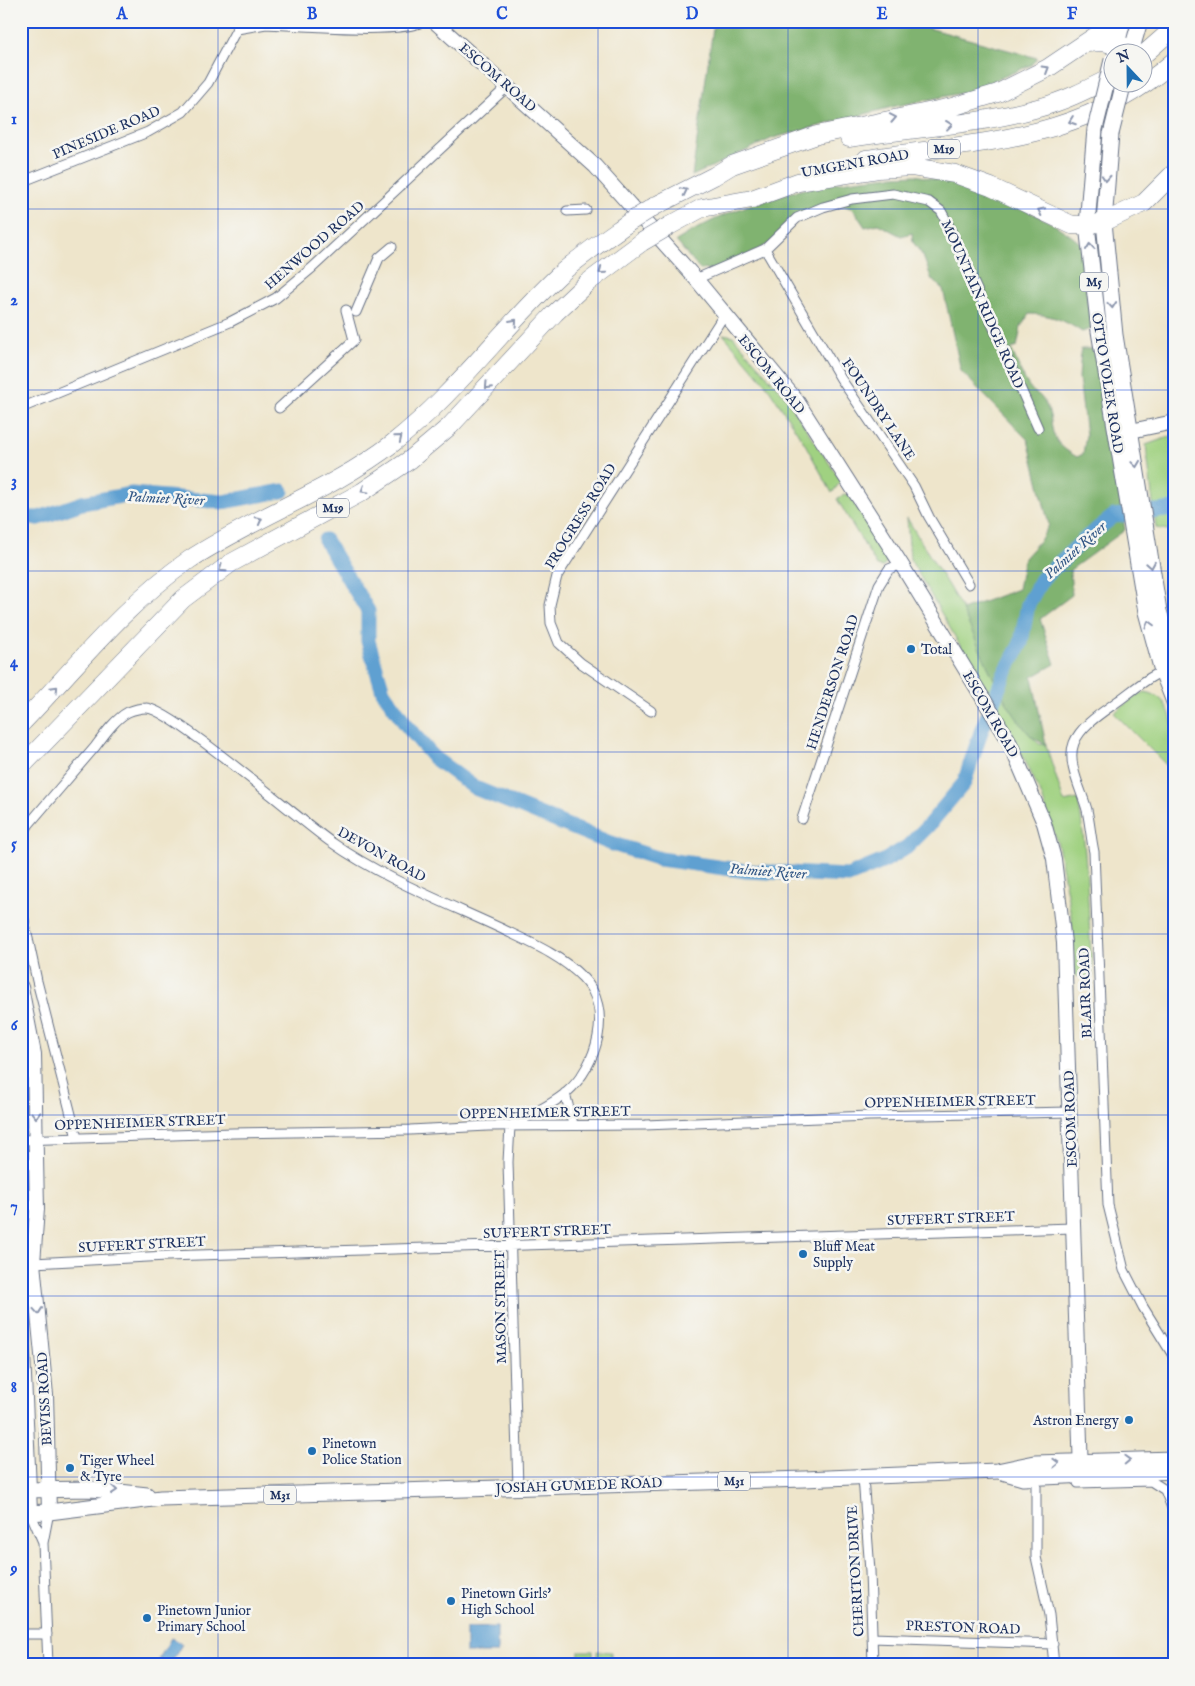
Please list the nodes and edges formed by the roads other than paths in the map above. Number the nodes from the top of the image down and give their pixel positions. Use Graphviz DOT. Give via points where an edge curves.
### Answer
graph roads {
  1 [pos="424,21"];
  2 [pos="434,21"];
  3 [pos="1118,21"];
  4 [pos="1123,21"];
  5 [pos="1140,21"];
  6 [pos="264,23"];
  7 [pos="239,25"];
  8 [pos="1174,28"];
  9 [pos="1124,42"];
  10 [pos="1130,42"];
  11 [pos="1145,42"];
  12 [pos="1087,43"];
  13 [pos="1102,47"];
  14 [pos="1174,61"];
  15 [pos="1102,82"];
  16 [pos="508,86"];
  17 [pos="1109,92"];
  18 [pos="1122,92"];
  19 [pos="1174,173"];
  20 [pos="714,176"];
  21 [pos="21,182"];
  22 [pos="702,208"];
  23 [pos="586,210"];
  24 [pos="567,211"];
  25 [pos="1096,223"];
  26 [pos="392,247"];
  27 [pos="765,249"];
  28 [pos="696,279"];
  29 [pos="724,315"];
  30 [pos="21,408"];
  31 [pos="279,408"];
  32 [pos="1174,422"];
  33 [pos="1038,428"];
  34 [pos="1131,431"];
  35 [pos="1116,434"];
  36 [pos="1133,498"];
  37 [pos="1137,519"];
  38 [pos="902,564"];
  39 [pos="969,584"];
  40 [pos="1174,661"];
  41 [pos="1168,669"];
  42 [pos="1174,702"];
  43 [pos="651,711"];
  44 [pos="21,724"];
  45 [pos="48,740"];
  46 [pos="21,767"];
  47 [pos="21,776"];
  48 [pos="802,819"];
  49 [pos="21,836"];
  50 [pos="21,906"];
  51 [pos="21,987"];
  52 [pos="565,1093"];
  53 [pos="1070,1112"];
  54 [pos="573,1124"];
  55 [pos="510,1126"];
  56 [pos="77,1138"];
  57 [pos="21,1140"];
  58 [pos="37,1140"];
  59 [pos="1073,1228"];
  60 [pos="512,1246"];
  61 [pos="27,1262"];
  62 [pos="21,1308"];
  63 [pos="1174,1357"];
  64 [pos="1174,1459"];
  65 [pos="1080,1468"];
  66 [pos="1174,1471"];
  67 [pos="1036,1475"];
  68 [pos="864,1477"];
  69 [pos="518,1486"];
  70 [pos="25,1490"];
  71 [pos="48,1490"];
  72 [pos="161,1498"];
  73 [pos="26,1512"];
  74 [pos="49,1512"];
  75 [pos="1174,1513"];
  76 [pos="43,1543"];
  77 [pos="21,1634"];
  78 [pos="47,1634"];
  79 [pos="872,1638"];
  80 [pos="1052,1644"];
  81 [pos="48,1665"];
  82 [pos="873,1665"];
  83 [pos="1054,1665"];
  1 -- 6 [label="street" via="412,26 373,29"];
  2 -- 16 [label="street, ESCOM ROAD"];
  3 -- 12 [label="highway"];
  4 -- 9 [label="main road, OTTO VOLEK ROAD / M5"];
  5 -- 10 [label="main road, OTTO VOLEK ROAD / M5"];
  6 -- 7 [label="street"];
  7 -- 21 [label="street, PINESIDE ROAD" via="208,83 183,112 148,132"];
  8 -- 11 [label="highway"];
  12 -- 13 [label="highway"];
  20 -- 12 [label="highway, one-way" via="732,164 817,135 952,107 998,93 1048,68"];
  14 -- 22 [label="highway, UMGENI ROAD / M19, one-way" via="1108,106 1036,133 835,164 777,178"];
  20 -- 15 [label="highway, UMGENI ROAD / M19, one-way" via="810,144 964,123 1038,108"];
  16 -- 28 [label="street, ESCOM ROAD" via="595,166"];
  16 -- 30 [label="street, HENWOOD ROAD" via="276,298 230,322"];
  17 -- 25 [label="main road, OTTO VOLEK ROAD / M5, bridge" via="1095,129"];
  18 -- 25 [label="main road, OTTO VOLEK ROAD / M5, one-way, bridge"];
  19 -- 25 [label="highway" via="1144,203"];
  44 -- 20 [label="highway, M19, one-way, bridge" via="132,607 165,578 211,547 340,477 391,444 438,404 559,275 628,223"];
  25 -- 22 [label="highway, one-way" via="1072,224 955,174 912,167 820,177 752,199"];
  22 -- 45 [label="highway, M19, one-way, bridge" via="613,262 562,307 450,426 411,459 362,492 236,560 183,599"];
  23 -- 24 [label="street"];
  25 -- 34 [label="main road, OTTO VOLEK ROAD / M5, one-way"];
  35 -- 25 [label="main road, OTTO VOLEK ROAD / M5, one-way" via="1099,332"];
  26 -- 31 [label="street" via="379,258 351,311 354,340"];
  27 -- 28 [label="street, MOUNTAIN RIDGE ROAD"];
  27 -- 33 [label="street, MOUNTAIN RIDGE ROAD" via="797,218 852,199 893,194 935,205 948,222"];
  27 -- 39 [label="street, FOUNDRY LANE" via="841,379 914,486"];
  28 -- 29 [label="street, ESCOM ROAD"];
  29 -- 38 [label="street, ESCOM ROAD" via="797,401"];
  29 -- 43 [label="street, PROGRESS ROAD" via="557,576 550,605 551,624 559,643 581,663"];
  32 -- 34 [label="street"];
  34 -- 35 [label="street"];
  34 -- 36 [label="main road, OTTO VOLEK ROAD / M5, one-way"];
  35 -- 36 [label="main road, OTTO VOLEK ROAD / M5"];
  36 -- 37 [label="main road, OTTO VOLEK ROAD / M5"];
  37 -- 40 [label="main road, OTTO VOLEK ROAD / M5, one-way"];
  41 -- 37 [label="main road, OTTO VOLEK ROAD / M5, one-way" via="1146,612"];
  38 -- 48 [label="street, HENDERSON ROAD" via="889,569 879,585"];
  38 -- 53 [label="street, ESCOM ROAD" via="1008,739 1044,823 1054,859 1064,943"];
  41 -- 42 [label="main road, OTTO VOLEK ROAD / M5"];
  41 -- 63 [label="street, BLAIR ROAD" via="1080,732 1074,742 1072,758 1087,811 1094,852 1108,1205 1124,1270"];
  45 -- 46 [label="highway, M19"];
  45 -- 47 [label="highway"];
  49 -- 52 [label="street, DEVON ROAD" via="111,728 129,711 151,708 187,729 346,852 567,963 594,992 600,1011 597,1041 590,1063"];
  50 -- 56 [label="street"];
  51 -- 58 [label="street, BEVISS ROAD, one-way" via="34,1054"];
  52 -- 54 [label="street"];
  52 -- 55 [label="street, DEVON ROAD"];
  53 -- 54 [label="street, OPPENHEIMER STREET" via="645,1125"];
  53 -- 59 [label="street, ESCOM ROAD"];
  54 -- 55 [label="street, OPPENHEIMER STREET"];
  55 -- 56 [label="street, OPPENHEIMER STREET"];
  55 -- 60 [label="street, MASON STREET" via="508,1162"];
  56 -- 58 [label="street, OPPENHEIMER STREET"];
  57 -- 58 [label="street, OPPENHEIMER STREET"];
  58 -- 61 [label="street, BEVISS ROAD" via="37,1209"];
  59 -- 60 [label="street, SUFFERT STREET"];
  59 -- 65 [label="street, ESCOM ROAD"];
  60 -- 61 [label="street, SUFFERT STREET"];
  60 -- 69 [label="street, MASON STREET"];
  61 -- 71 [label="street, BEVISS ROAD, one-way" via="46,1395"];
  62 -- 70 [label="street, BEVISS ROAD"];
  65 -- 64 [label="main road, JOSIAH GUMEDE ROAD / M31, one-way"];
  65 -- 66 [label="main road, JOSIAH GUMEDE ROAD / M31"];
  65 -- 67 [label="main road, JOSIAH GUMEDE ROAD / M31"];
  67 -- 68 [label="main road, JOSIAH GUMEDE ROAD / M31" via="997,1471"];
  67 -- 75 [label="street" via="1151,1481 1165,1490"];
  67 -- 80 [label="street" via="1036,1557"];
  68 -- 69 [label="main road, JOSIAH GUMEDE ROAD / M31"];
  68 -- 79 [label="street, CHERITON DRIVE"];
  69 -- 72 [label="main road, JOSIAH GUMEDE ROAD / M31"];
  70 -- 71 [label="main road, JOSIAH GUMEDE ROAD / M31"];
  70 -- 73 [label="street, BEVISS ROAD"];
  71 -- 72 [label="main road, JOSIAH GUMEDE ROAD / M31, one-way" via="128,1491"];
  71 -- 74 [label="street, BEVISS ROAD"];
  72 -- 74 [label="main road, JOSIAH GUMEDE ROAD / M31"];
  73 -- 74 [label="main road, JOSIAH GUMEDE ROAD / M31"];
  73 -- 76 [label="street, BEVISS ROAD"];
  74 -- 76 [label="street, BEVISS ROAD"];
  76 -- 78 [label="street, BEVISS ROAD"];
  77 -- 78 [label="street"];
  78 -- 81 [label="street, BEVISS ROAD"];
  79 -- 80 [label="street, PRESTON ROAD"];
  79 -- 82 [label="street, CHERITON DRIVE"];
  80 -- 83 [label="street"];
}
